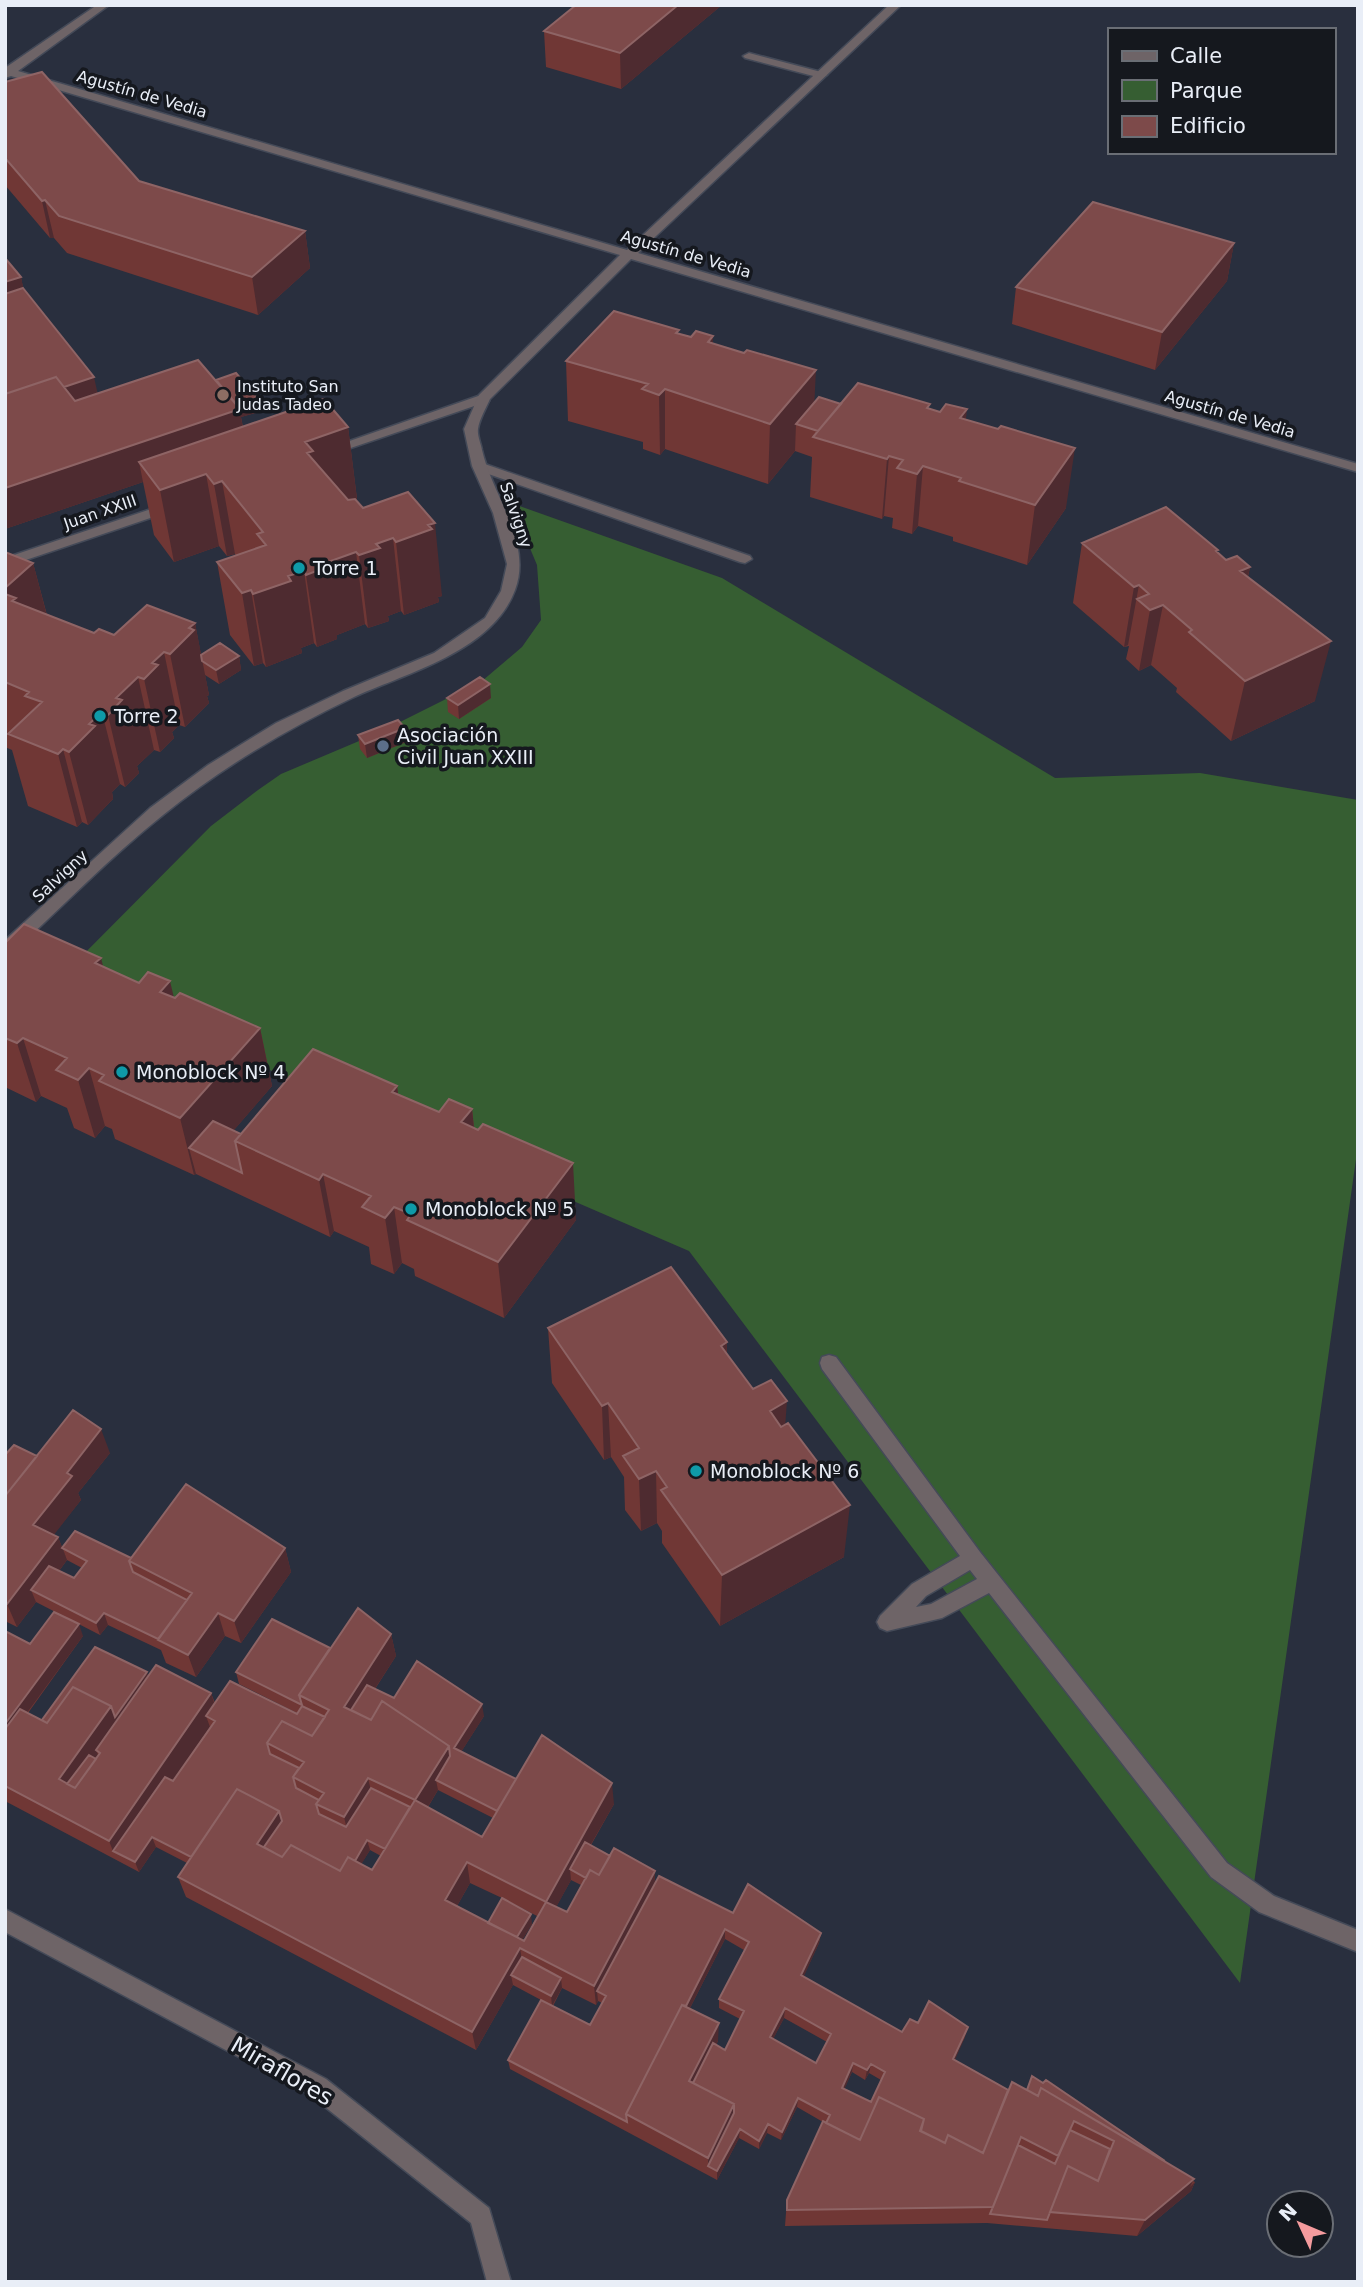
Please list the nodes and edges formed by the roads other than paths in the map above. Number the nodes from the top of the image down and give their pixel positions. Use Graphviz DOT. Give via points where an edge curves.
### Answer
graph roads {
  1 [pos="104,5"];
  2 [pos="897,5"];
  3 [pos="749,56"];
  4 [pos="7,73"];
  5 [pos="821,75"];
  6 [pos="629,254"];
  7 [pos="484,398"];
  8 [pos="315,456"];
  9 [pos="479,466"];
  10 [pos="1358,468"];
  11 [pos="185,501"];
  12 [pos="745,559"];
  13 [pos="9,564"];
  14 [pos="5,950"];
  15 [pos="829,1363"];
  16 [pos="973,1558"];
  17 [pos="992,1581"];
  18 [pos="5,1920"];
  19 [pos="1358,1941"];
  20 [pos="499,2282"];
  1 -- 4 [label="street"];
  2 -- 5 [label="street, Salvigny"];
  3 -- 5 [label="street"];
  4 -- 6 [label="street, Agustín de Vedia"];
  5 -- 6 [label="street, Salvigny"];
  6 -- 7 [label="street, Salvigny"];
  6 -- 10 [label="street, Agustín de Vedia"];
  7 -- 8 [label="street"];
  7 -- 9 [label="street, Salvigny" via="471,429"];
  9 -- 12 [label="street"];
  9 -- 14 [label="street, Salvigny" via="500,513 514,564 508,591 490,621 439,656 281,727 213,769 156,812"];
  11 -- 13 [label="street, Juan XXIII"];
  15 -- 16 [label="street"];
  16 -- 17 [label="street"];
  16 -- 17 [label="street" via="919,1590 887,1622 935,1612"];
  17 -- 19 [label="street" via="1219,1870 1264,1903"];
  18 -- 20 [label="street, Miraflores" via="318,2087 481,2216"];
}
